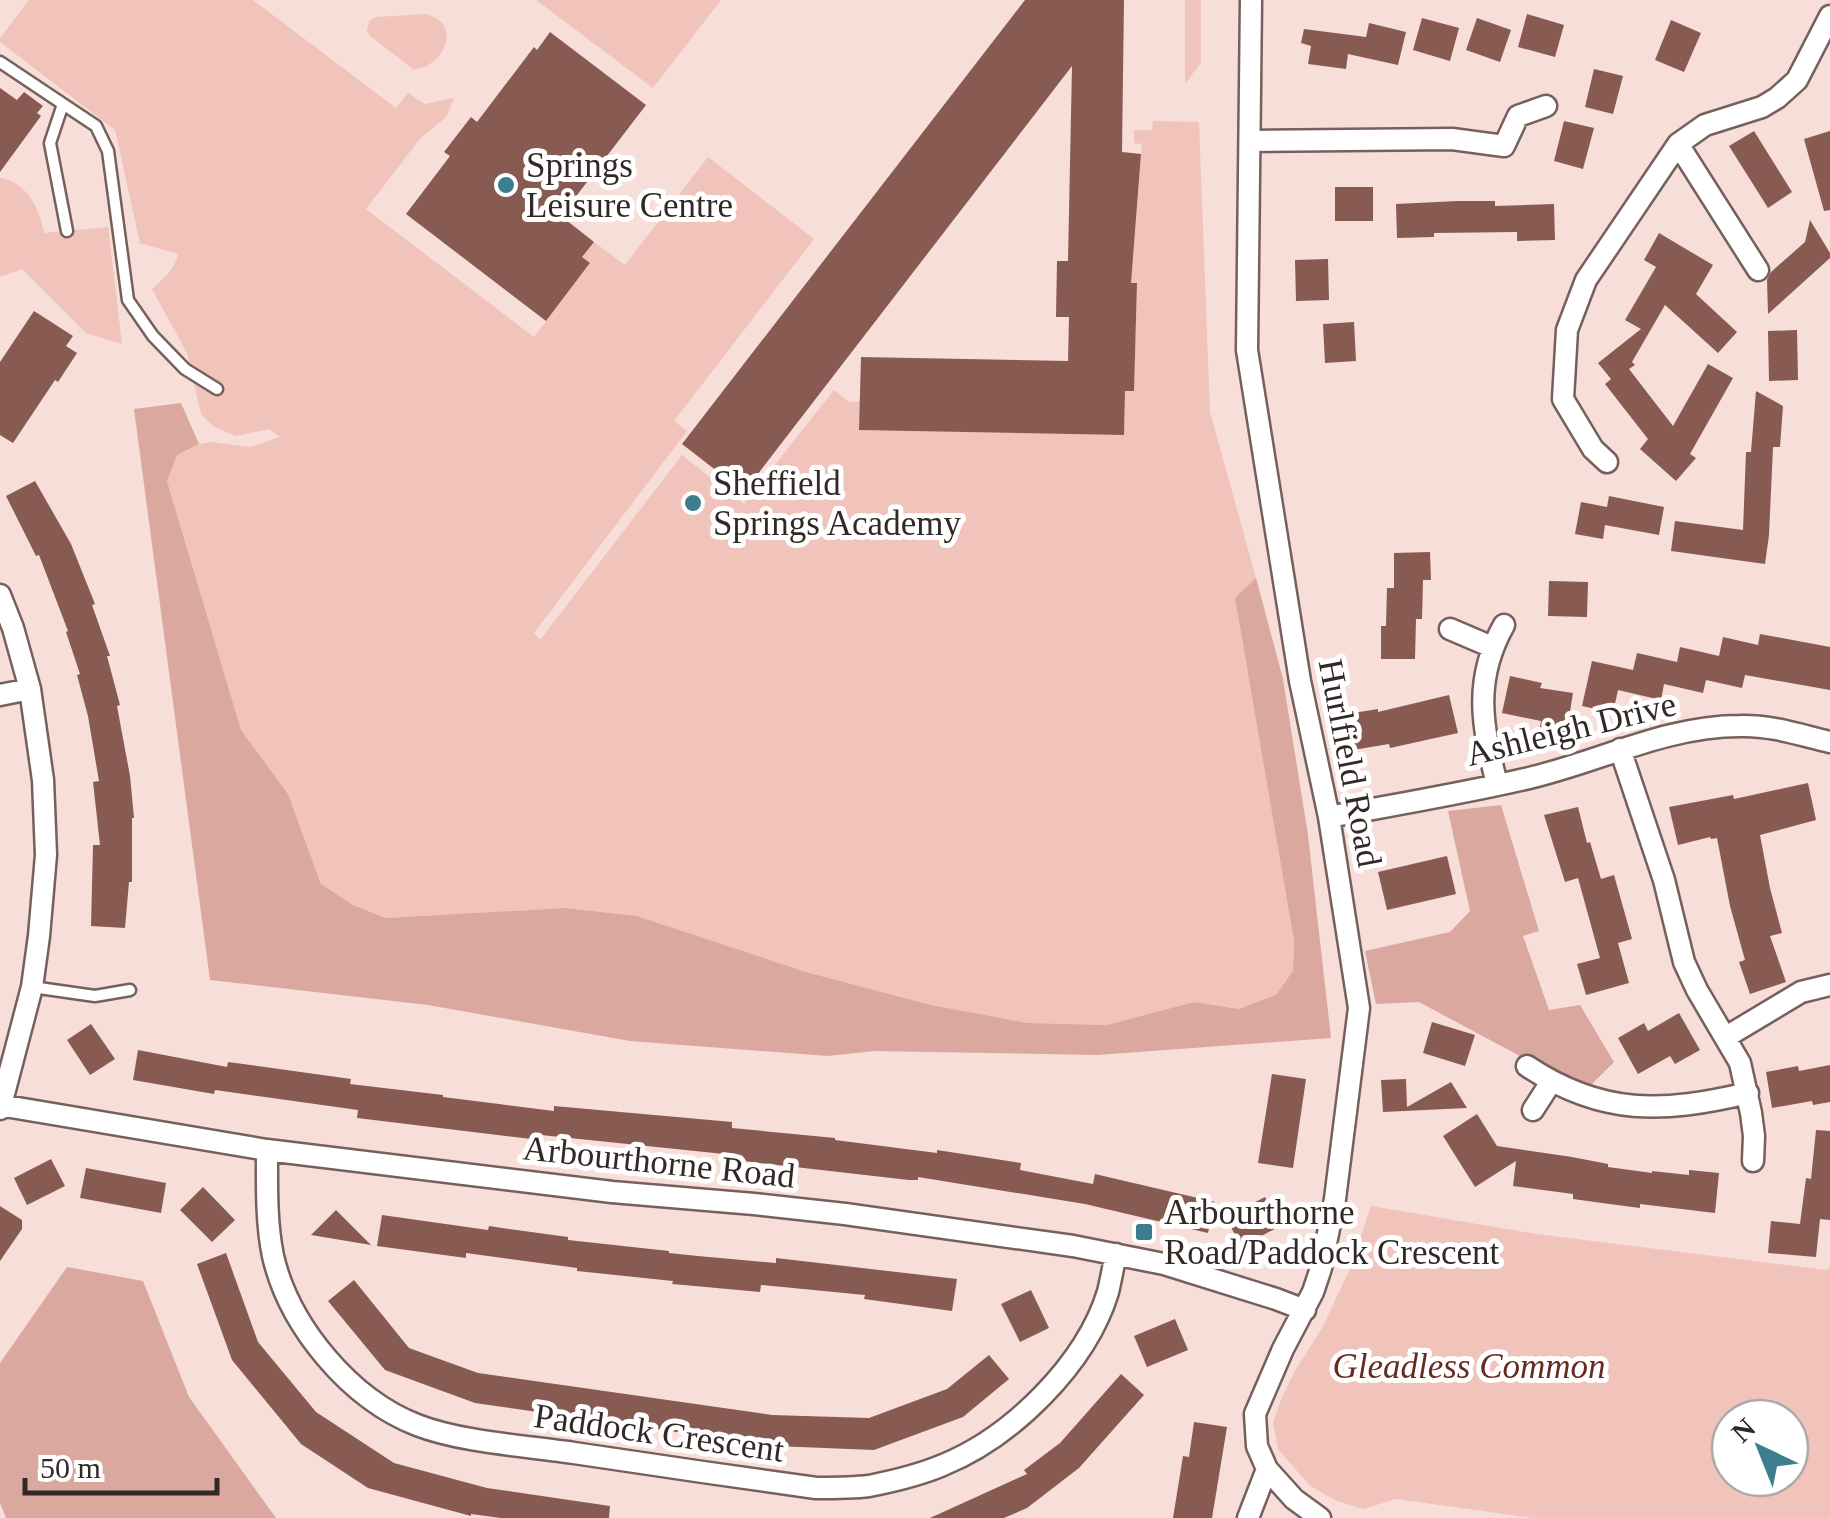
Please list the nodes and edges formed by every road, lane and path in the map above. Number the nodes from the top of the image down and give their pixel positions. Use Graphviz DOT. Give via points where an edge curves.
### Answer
graph roads {
  1 [pos="1252,0"];
  2 [pos="1830,16"];
  3 [pos="0,62"];
  4 [pos="63,104"];
  5 [pos="1546,106"];
  6 [pos="1251,142"];
  7 [pos="1678,144"];
  8 [pos="67,231"];
  9 [pos="1758,270"];
  10 [pos="217,389"];
  11 [pos="1607,462"];
  12 [pos="0,595"];
  13 [pos="1504,625"];
  14 [pos="1450,629"];
  15 [pos="1492,648"];
  16 [pos="30,689"];
  17 [pos="0,696"];
  18 [pos="1830,742"];
  19 [pos="1620,749"];
  20 [pos="1497,784"];
  21 [pos="1329,817"];
  22 [pos="1830,985"];
  23 [pos="32,986"];
  24 [pos="130,990"];
  25 [pos="1726,1037"];
  26 [pos="1527,1066"];
  27 [pos="1550,1082"];
  28 [pos="1748,1094"];
  29 [pos="1,1106"];
  30 [pos="1533,1110"];
  31 [pos="267,1150"];
  32 [pos="1753,1161"];
  33 [pos="1116,1254"];
  34 [pos="1305,1310"];
  35 [pos="1267,1469"];
  36 [pos="1248,1518"];
  37 [pos="1320,1518"];
  1 -- 6 [label="street, Hurlfield Road"];
  2 -- 7 [label="street" via="1797,80 1777,98 1705,125"];
  3 -- 4 [label="lane"];
  4 -- 8 [label="lane" via="50,143"];
  4 -- 10 [label="lane" via="96,126 108,151 128,300 186,370"];
  5 -- 6 [label="street" via="1518,116 1504,146 1452,139"];
  6 -- 21 [label="street, Hurlfield Road" via="1247,350 1300,681"];
  7 -- 9 [label="street"];
  7 -- 11 [label="street" via="1586,280 1567,330 1563,398"];
  12 -- 16 [label="street"];
  13 -- 15 [label="street"];
  14 -- 15 [label="street"];
  15 -- 20 [label="street" via="1483,710"];
  16 -- 17 [label="street"];
  16 -- 23 [label="street" via="44,780 46,854"];
  18 -- 19 [label="street, Ashleigh Drive" via="1737,726"];
  19 -- 20 [label="street, Ashleigh Drive"];
  19 -- 25 [label="street" via="1684,962"];
  20 -- 21 [label="street, Ashleigh Drive"];
  21 -- 34 [label="street, Hurlfield Road" via="1359,1008 1335,1199"];
  22 -- 25 [label="street" via="1801,992"];
  23 -- 24 [label="lane" via="95,996"];
  23 -- 29 [label="street"];
  25 -- 28 [label="street"];
  26 -- 27 [label="street"];
  27 -- 28 [label="street" via="1628,1107 1682,1107"];
  27 -- 30 [label="street"];
  28 -- 32 [label="street"];
  29 -- 31 [label="street, Arbourthorne Road"];
  31 -- 33 [label="street, Arbourthorne Road" via="828,1212"];
  31 -- 33 [label="street, Paddock Crescent" via="270,1238 289,1302 329,1362 392,1412 482,1440 816,1488 911,1476 1005,1429 1041,1397 1085,1340 1107,1294"];
  33 -- 34 [label="street, Arbourthorne Road"];
  34 -- 35 [label="street, Hurlfield Road" via="1255,1414"];
  35 -- 36 [label="street"];
  35 -- 37 [label="street"];
}
